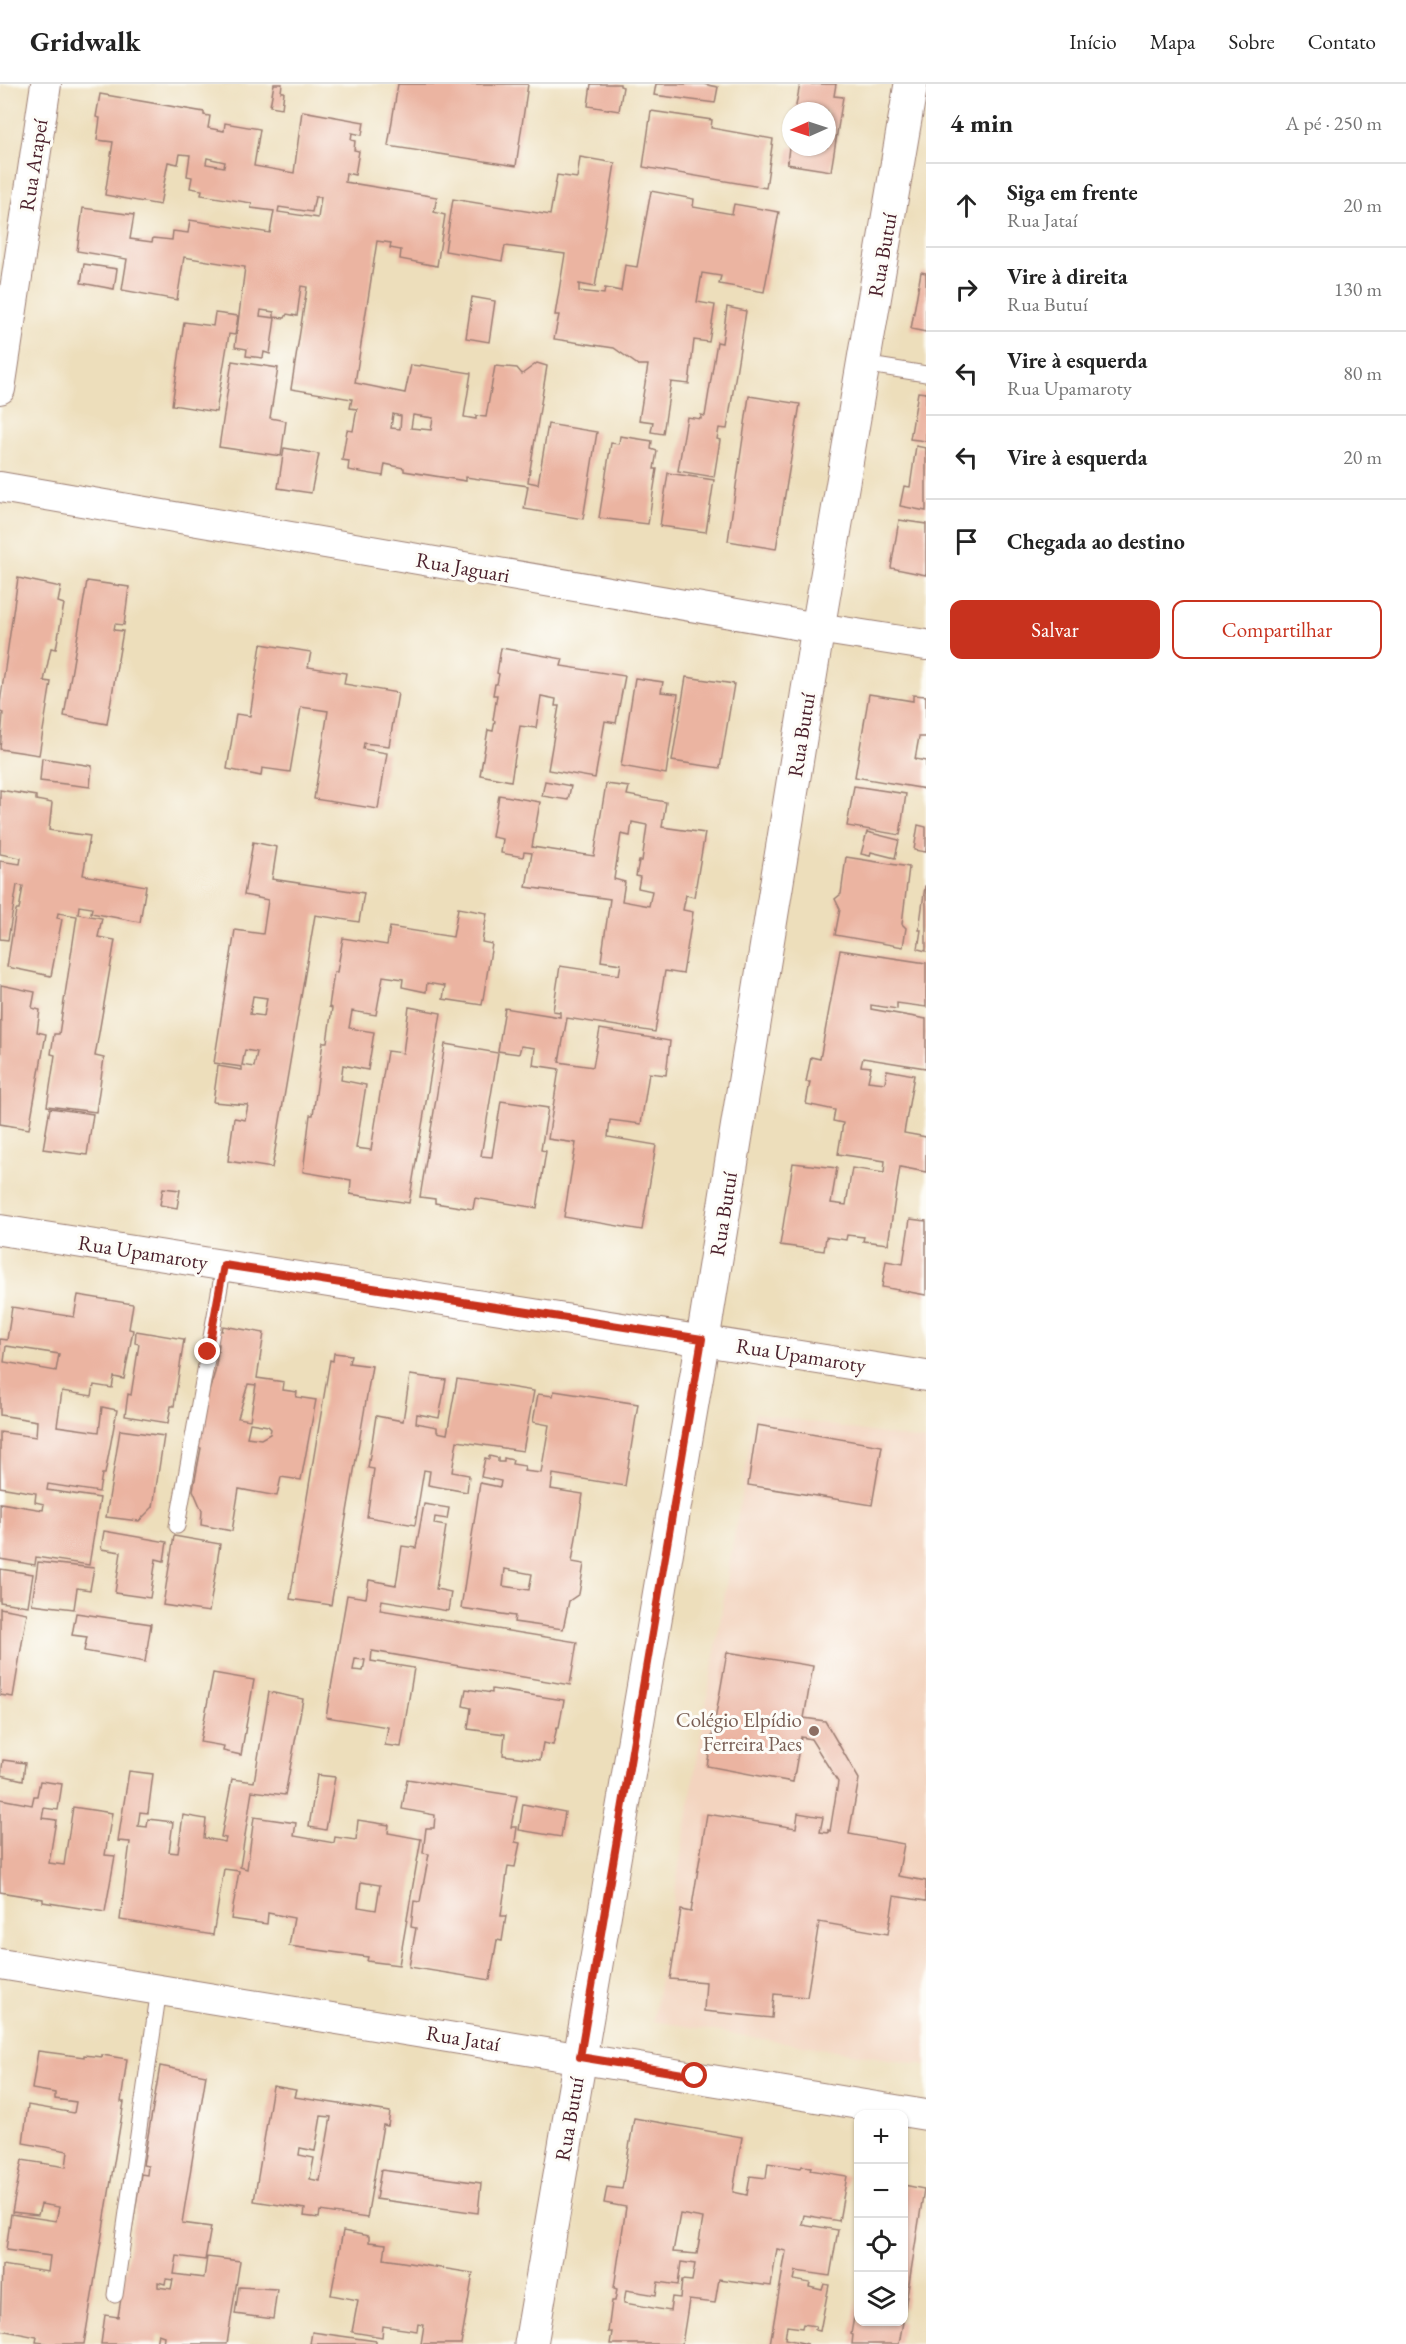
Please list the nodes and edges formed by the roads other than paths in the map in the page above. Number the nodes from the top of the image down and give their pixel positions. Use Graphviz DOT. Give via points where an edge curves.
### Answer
graph roads {
  1 [pos="46,84"];
  2 [pos="911,84"];
  3 [pos="863,364"];
  4 [pos="926,374"];
  5 [pos="0,389"];
  6 [pos="0,487"];
  7 [pos="818,628"];
  8 [pos="926,645"];
  9 [pos="0,1230"];
  10 [pos="224,1265"];
  11 [pos="702,1339"];
  12 [pos="926,1376"];
  13 [pos="177,1526"];
  14 [pos="0,1964"];
  15 [pos="159,1989"];
  16 [pos="580,2057"];
  17 [pos="926,2115"];
  18 [pos="115,2295"];
  19 [pos="531,2344"];
  1 -- 5 [label="street, Rua Arapeí"];
  2 -- 3 [label="street, Rua Butuí"];
  3 -- 4 [label="lane"];
  3 -- 7 [label="street, Rua Butuí"];
  6 -- 7 [label="street, Rua Jaguari"];
  7 -- 8 [label="street, Rua Jaguari"];
  7 -- 11 [label="street, Rua Butuí"];
  9 -- 10 [label="street, Rua Upamaroty"];
  10 -- 11 [label="street, Rua Upamaroty"];
  10 -- 13 [label="lane"];
  11 -- 12 [label="street, Rua Upamaroty"];
  11 -- 16 [label="street, Rua Butuí"];
  14 -- 15 [label="street, Rua Jataí"];
  15 -- 16 [label="street, Rua Jataí"];
  15 -- 18 [label="lane"];
  16 -- 17 [label="street, Rua Jataí"];
  16 -- 19 [label="street, Rua Butuí"];
}
